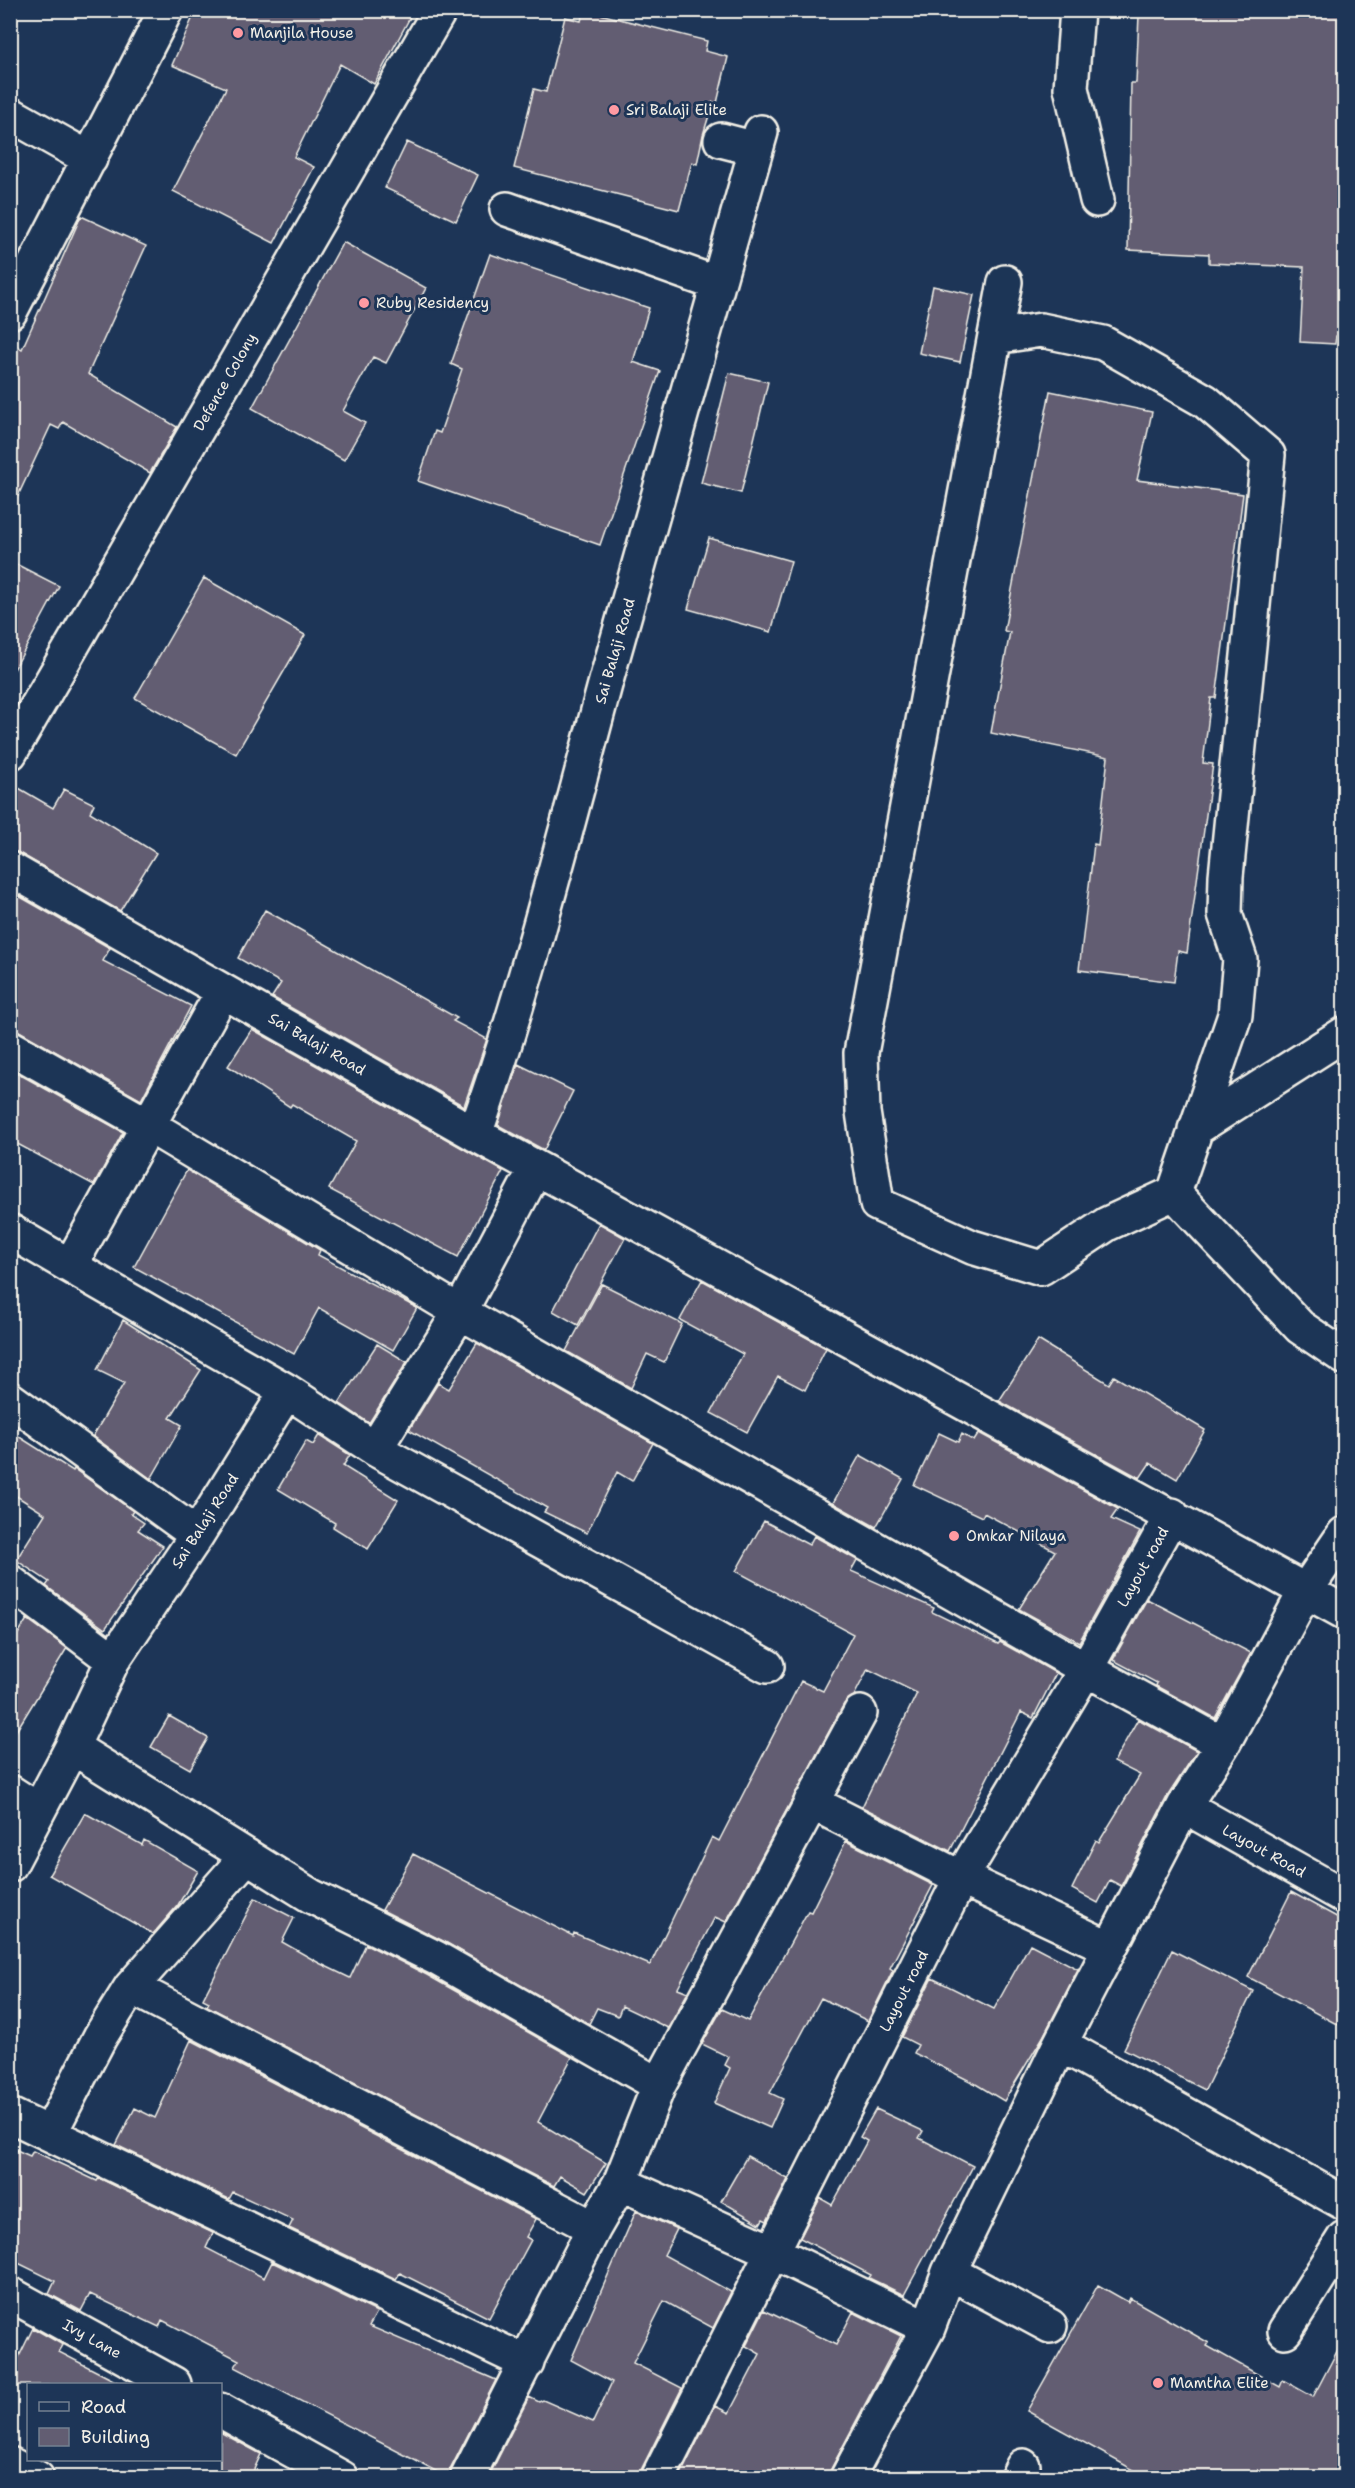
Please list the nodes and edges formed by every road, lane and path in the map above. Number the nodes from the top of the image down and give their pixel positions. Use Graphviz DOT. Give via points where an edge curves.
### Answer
graph roads {
  1 [pos="166,10"];
  2 [pos="440,10"];
  3 [pos="1077,10"];
  4 [pos="10,114"];
  5 [pos="721,140"];
  6 [pos="90,159"];
  7 [pos="1097,200"];
  8 [pos="507,209"];
  9 [pos="1005,282"];
  10 [pos="718,284"];
  11 [pos="10,312"];
  12 [pos="995,337"];
  13 [pos="10,753"];
  14 [pos="10,870"];
  15 [pos="223,991"];
  16 [pos="1344,1034"];
  17 [pos="10,1047"];
  18 [pos="148,1125"];
  19 [pos="1196,1130"];
  20 [pos="475,1134"];
  21 [pos="536,1168"];
  22 [pos="1174,1193"];
  23 [pos="10,1231"];
  24 [pos="70,1266"];
  25 [pos="460,1312"];
  26 [pos="1344,1357"];
  27 [pos="287,1390"];
  28 [pos="10,1399"];
  29 [pos="375,1449"];
  30 [pos="1172,1515"];
  31 [pos="1344,1534"];
  32 [pos="197,1535"];
  33 [pos="10,1582"];
  34 [pos="1306,1590"];
  35 [pos="1344,1612"];
  36 [pos="113,1660"];
  37 [pos="767,1666"];
  38 [pos="1086,1669"];
  39 [pos="860,1713"];
  40 [pos="1223,1744"];
  41 [pos="72,1747"];
  42 [pos="10,1792"];
  43 [pos="811,1802"];
  44 [pos="1184,1806"];
  45 [pos="38,1810"];
  46 [pos="247,1856"];
  47 [pos="10,1865"];
  48 [pos="961,1878"];
  49 [pos="1344,1896"];
  50 [pos="1110,1948"];
  51 [pos="131,1987"];
  52 [pos="1060,2044"];
  53 [pos="659,2085"];
  54 [pos="10,2115"];
  55 [pos="50,2133"];
  56 [pos="620,2183"];
  57 [pos="1344,2203"];
  58 [pos="594,2228"];
  59 [pos="1344,2238"];
  60 [pos="773,2252"];
  61 [pos="949,2272"];
  62 [pos="10,2294"];
  63 [pos="1050,2326"];
  64 [pos="927,2328"];
  65 [pos="1285,2331"];
  66 [pos="527,2362"];
  67 [pos="170,2383"];
  68 [pos="222,2411"];
  69 [pos="10,2464"];
  70 [pos="37,2478"];
  71 [pos="342,2478"];
  72 [pos="467,2478"];
  73 [pos="658,2478"];
  74 [pos="847,2478"];
  1 -- 6 [label="street"];
  2 -- 13 [label="street, Defence Colony" via="317,250"];
  3 -- 7 [label="street" via="1071,88"];
  4 -- 6 [label="street"];
  5 -- 10 [label="street, Sai Balaji Road" via="759,141"];
  6 -- 11 [label="street"];
  8 -- 10 [label="street"];
  9 -- 12 [label="street"];
  10 -- 20 [label="street, Sai Balaji Road" via="544,914 504,1053"];
  12 -- 19 [label="street" via="1041,330 1103,344 1205,401 1268,455 1226,876 1225,914 1240,959 1235,1015"];
  12 -- 22 [label="street" via="861,1053 863,1112 877,1204 972,1247 1041,1268 1107,1224"];
  14 -- 15 [label="street, Sai Balaji Road"];
  15 -- 18 [label="street"];
  15 -- 20 [label="street, Sai Balaji Road"];
  16 -- 19 [label="street"];
  17 -- 18 [label="street"];
  18 -- 24 [label="street"];
  18 -- 25 [label="street"];
  19 -- 22 [label="street"];
  20 -- 21 [label="street"];
  21 -- 25 [label="street"];
  21 -- 30 [label="street"];
  22 -- 26 [label="street" via="1300,1327"];
  23 -- 24 [label="street"];
  24 -- 27 [label="street"];
  25 -- 29 [label="street"];
  25 -- 38 [label="street"];
  27 -- 29 [label="street"];
  27 -- 32 [label="street, Sai Balaji Road"];
  28 -- 32 [label="street"];
  29 -- 37 [label="street"];
  30 -- 34 [label="street"];
  30 -- 38 [label="street, Layout road"];
  31 -- 34 [label="street"];
  32 -- 36 [label="street, Sai Balaji Road"];
  33 -- 36 [label="street"];
  34 -- 35 [label="street"];
  34 -- 40 [label="street"];
  36 -- 41 [label="street, Sai Balaji Road"];
  38 -- 40 [label="street"];
  38 -- 48 [label="street, Layout road"];
  39 -- 43 [label="street"];
  40 -- 44 [label="street"];
  41 -- 45 [label="street, Sai Balaji Road"];
  41 -- 46 [label="street"];
  42 -- 45 [label="street"];
  43 -- 48 [label="street"];
  43 -- 53 [label="street"];
  44 -- 49 [label="street, Layout Road"];
  44 -- 50 [label="street"];
  45 -- 47 [label="street, Sai Balaji Road"];
  46 -- 51 [label="street"];
  46 -- 53 [label="street" via="311,1896 436,1958"];
  48 -- 50 [label="street"];
  48 -- 60 [label="street, Layout road"];
  50 -- 52 [label="street"];
  51 -- 55 [label="street"];
  51 -- 58 [label="street"];
  52 -- 57 [label="street"];
  52 -- 61 [label="street"];
  53 -- 56 [label="street"];
  54 -- 55 [label="street"];
  55 -- 66 [label="street"];
  56 -- 58 [label="street"];
  56 -- 60 [label="street"];
  58 -- 66 [label="street"];
  59 -- 65 [label="street"];
  60 -- 64 [label="street"];
  60 -- 73 [label="street, Layout road"];
  61 -- 63 [label="street"];
  61 -- 64 [label="street"];
  62 -- 67 [label="street, Ivy Lane"];
  64 -- 74 [label="street"];
  66 -- 72 [label="street"];
  68 -- 71 [label="street"];
  69 -- 70 [label="street"];
}
